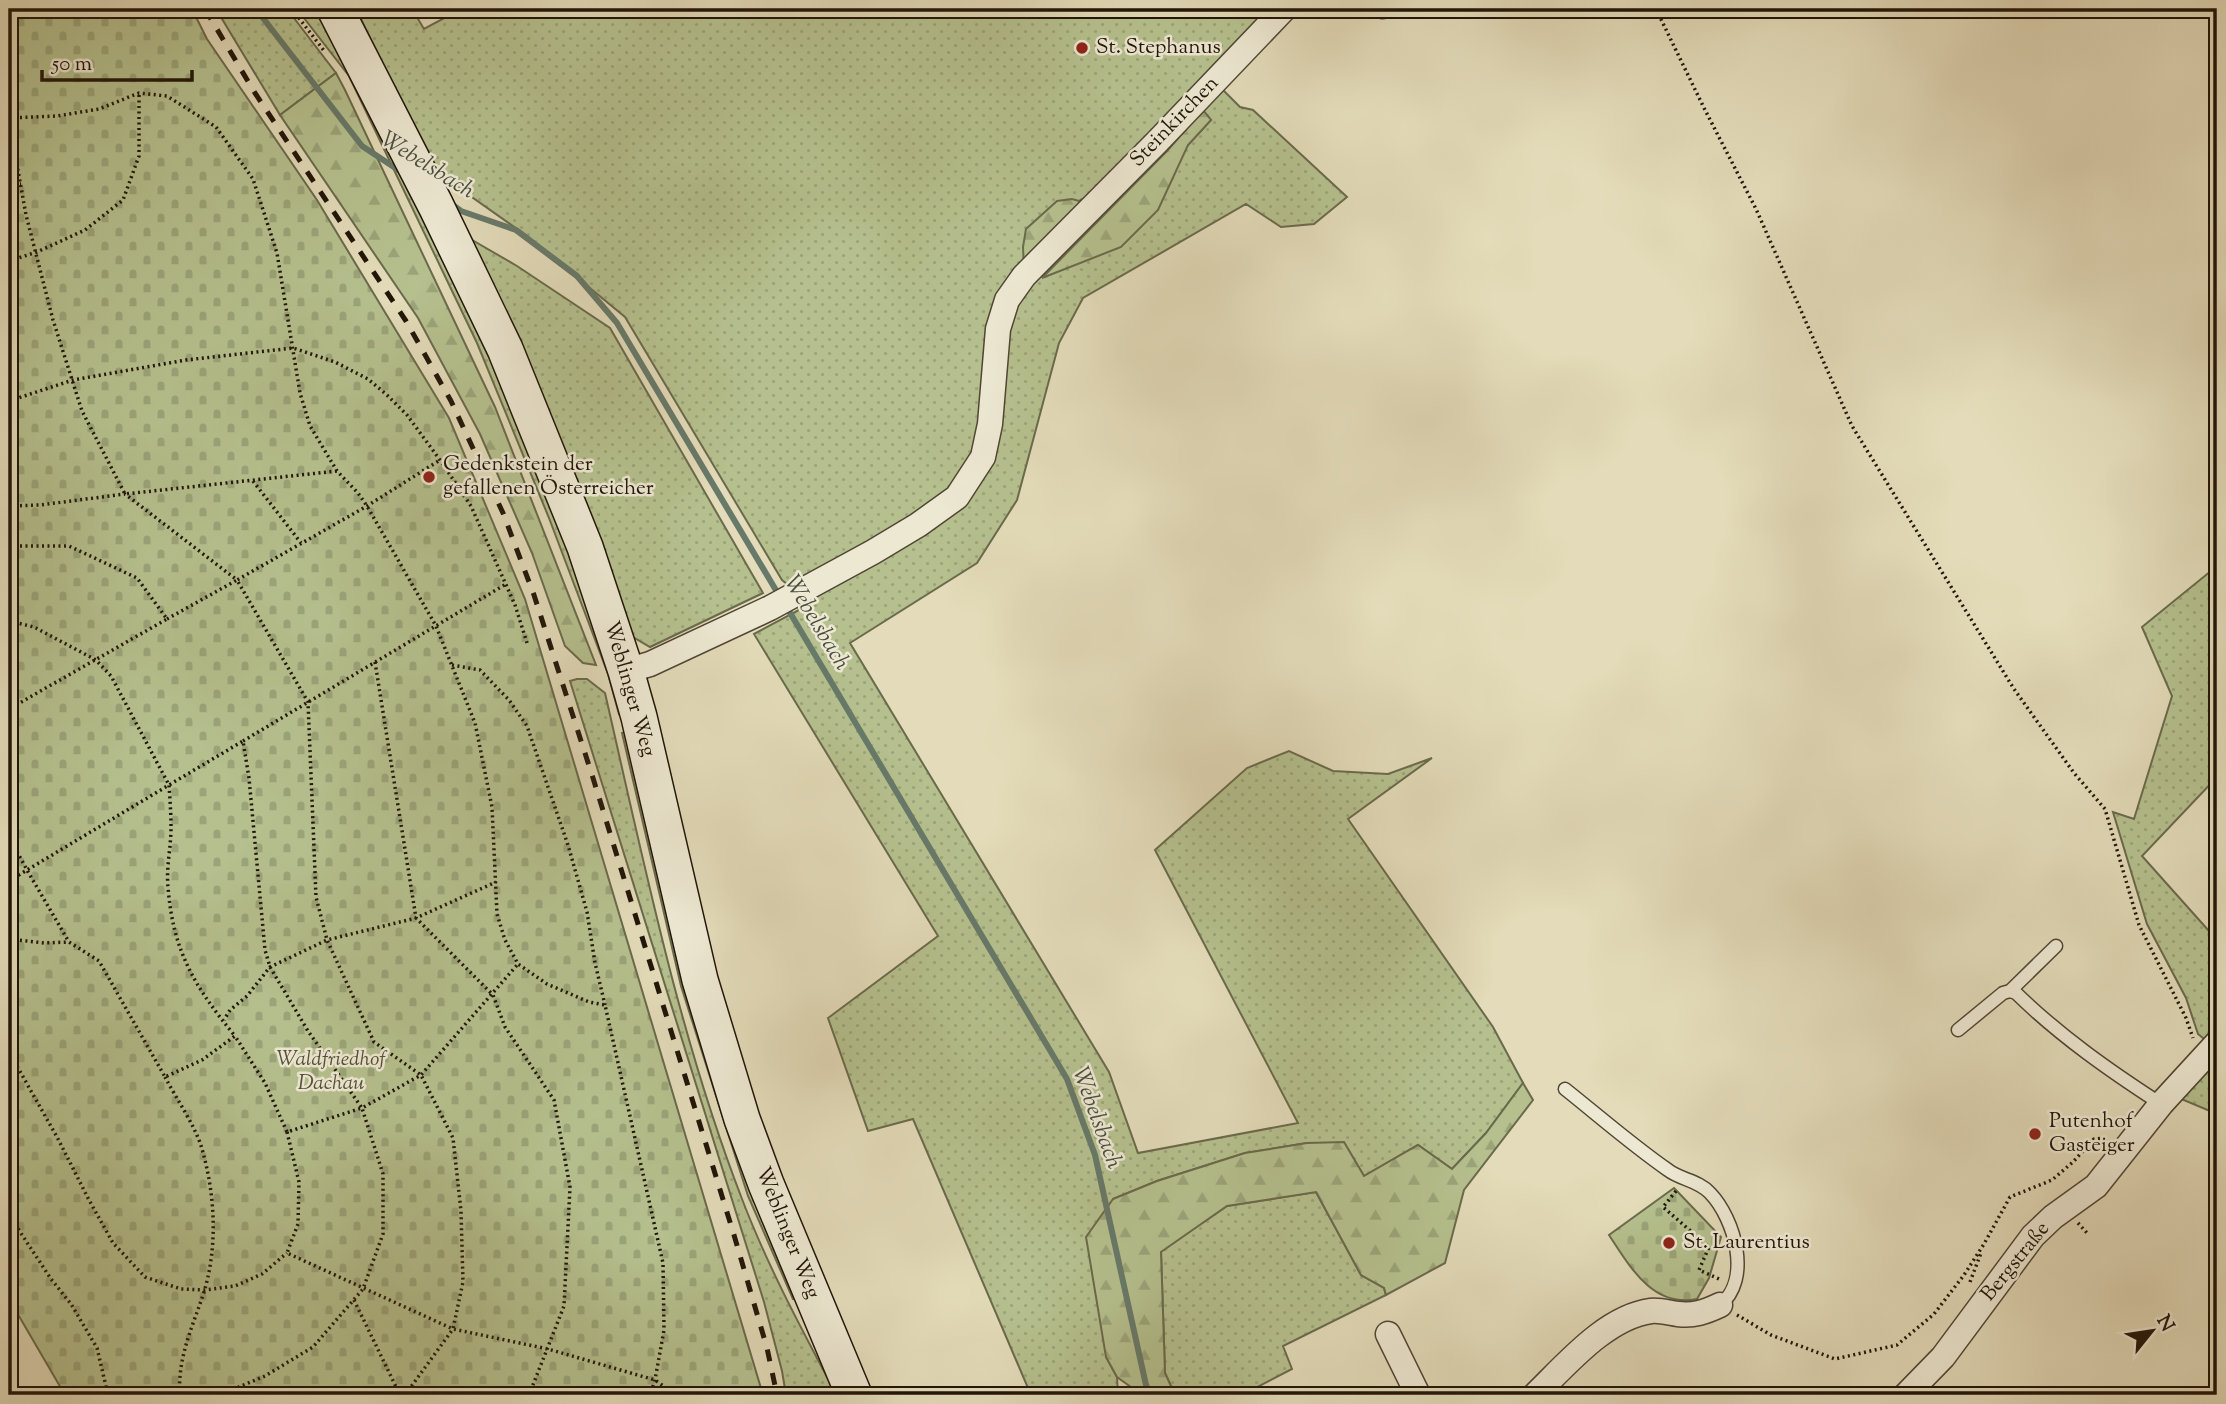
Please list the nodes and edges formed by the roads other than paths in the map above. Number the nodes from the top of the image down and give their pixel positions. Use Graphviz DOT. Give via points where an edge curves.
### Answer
graph roads {
  1 [pos="335,9"];
  2 [pos="1284,9"];
  3 [pos="1369,9"];
  4 [pos="1404,9"];
  5 [pos="626,671"];
  6 [pos="2056,946"];
  7 [pos="2010,991"];
  8 [pos="1958,1030"];
  9 [pos="2212,1048"];
  10 [pos="1565,1089"];
  11 [pos="2161,1104"];
  12 [pos="1720,1306"];
  13 [pos="1388,1334"];
  14 [pos="854,1395"];
  15 [pos="1418,1395"];
  16 [pos="1535,1395"];
  17 [pos="1906,1395"];
  1 -- 5 [label="street, Weblinger Weg" via="510,361 585,547"];
  2 -- 5 [label="street, Steinkirchen" via="1024,276 1007,300 998,329 983,457 957,497 918,525 781,602"];
  3 -- 4 [label="lane"];
  5 -- 14 [label="street, Weblinger Weg" via="700,980 742,1119"];
  6 -- 7 [label="lane"];
  7 -- 8 [label="lane"];
  7 -- 11 [label="lane" via="2120,1078"];
  9 -- 11 [label="street, Bergstraße"];
  10 -- 12 [label="lane" via="1670,1172 1698,1183 1719,1203 1734,1236 1737,1276 1732,1292"];
  11 -- 17 [label="street, Bergstraße" via="2096,1186 2033,1236 1943,1357"];
  12 -- 16 [label="street" via="1690,1315 1653,1311 1622,1322 1592,1340"];
  13 -- 15 [label="street"];
}
